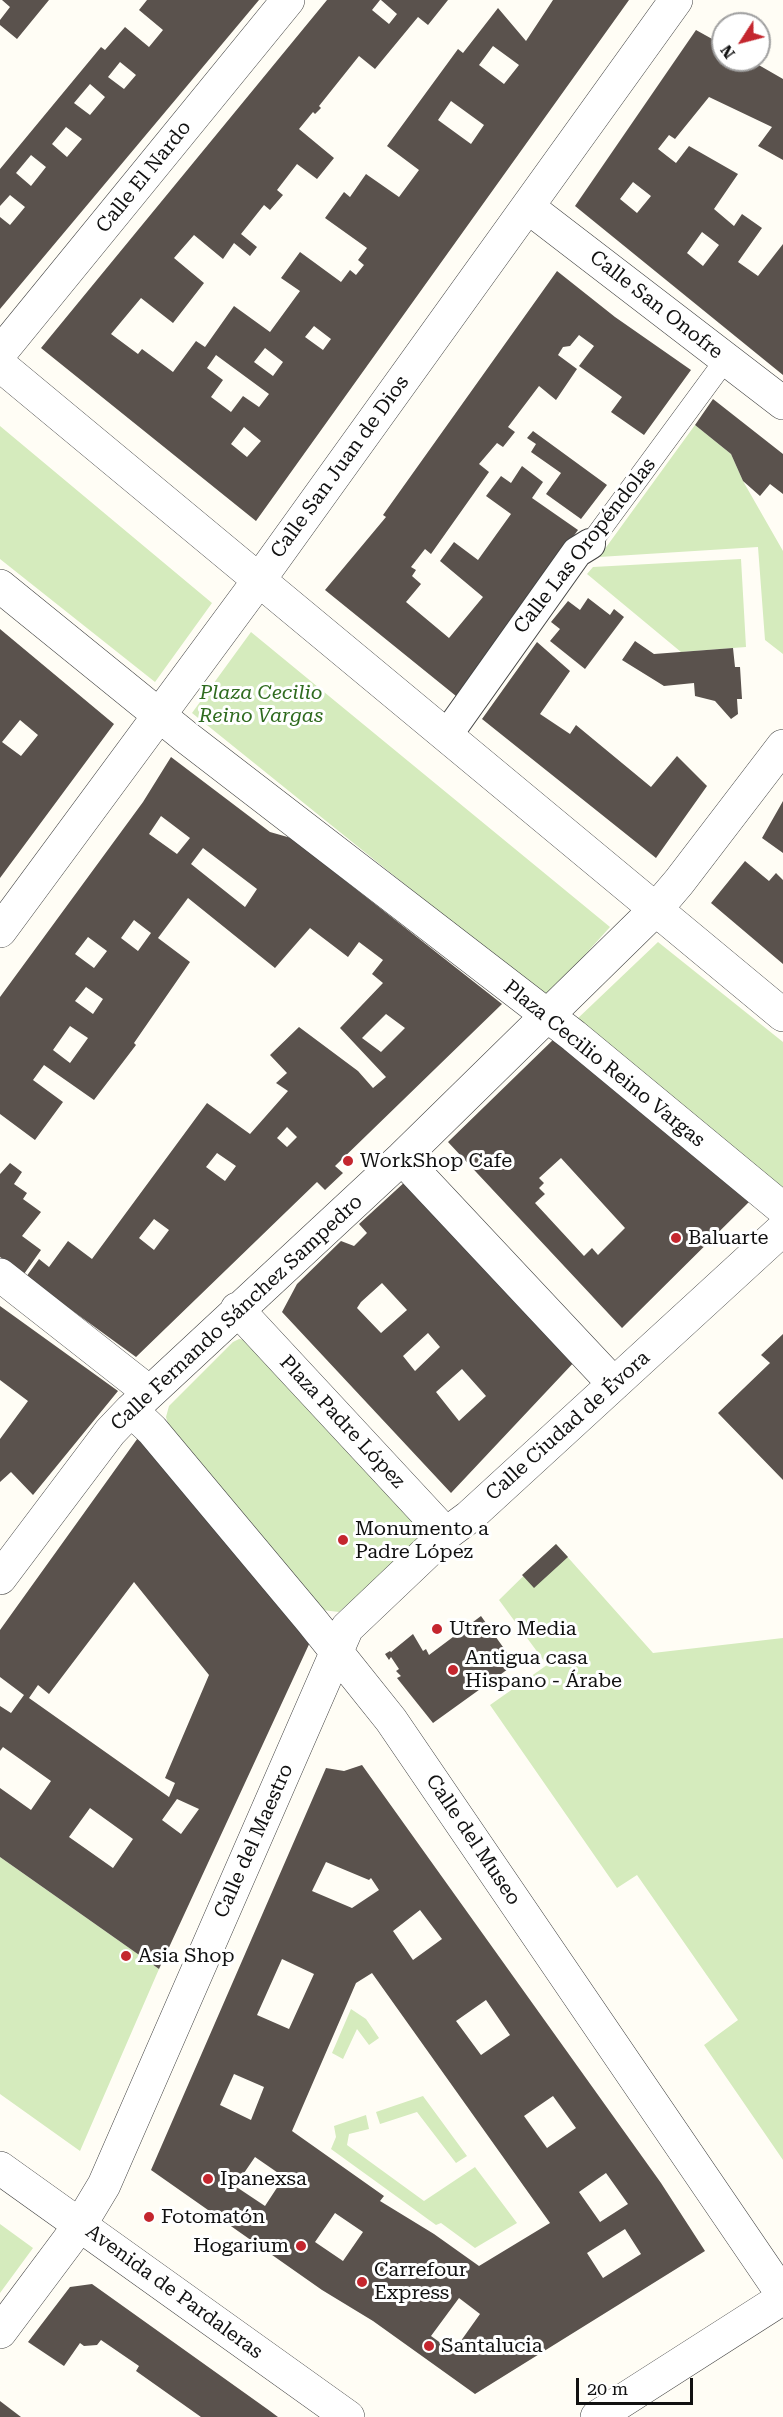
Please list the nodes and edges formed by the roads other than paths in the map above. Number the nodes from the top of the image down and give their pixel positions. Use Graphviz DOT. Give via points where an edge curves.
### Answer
graph roads {
  1 [pos="288,0"];
  2 [pos="676,0"];
  3 [pos="528,207"];
  4 [pos="0,353"];
  5 [pos="726,359"];
  6 [pos="0,365"];
  7 [pos="783,403"];
  8 [pos="590,544"];
  9 [pos="259,580"];
  10 [pos="0,586"];
  11 [pos="159,715"];
  12 [pos="447,735"];
  13 [pos="783,746"];
  14 [pos="656,909"];
  15 [pos="0,931"];
  16 [pos="783,1015"];
  17 [pos="548,1017"];
  18 [pos="402,1158"];
  19 [pos="783,1209"];
  20 [pos="783,1229"];
  21 [pos="0,1275"];
  22 [pos="237,1309"];
  23 [pos="614,1384"];
  24 [pos="140,1401"];
  25 [pos="446,1534"];
  26 [pos="0,1578"];
  27 [pos="336,1653"];
  28 [pos="0,2168"];
  29 [pos="80,2225"];
  30 [pos="783,2297"];
  31 [pos="0,2332"];
  32 [pos="348,2417"];
  33 [pos="597,2417"];
  1 -- 4 [label="street, Calle El Nardo"];
  2 -- 3 [label="street, Calle San Juan de Dios"];
  3 -- 5 [label="street, Calle San Onofre"];
  3 -- 9 [label="street, Calle San Juan de Dios"];
  5 -- 7 [label="street, Calle San Onofre"];
  5 -- 8 [label="lane, Calle Las Oropéndolas"];
  6 -- 9 [label="street"];
  8 -- 12 [label="street, Calle Las Oropéndolas" via="577,552"];
  9 -- 11 [label="street, Calle San Juan de Dios"];
  9 -- 12 [label="street"];
  10 -- 11 [label="street, Plaza Cecilio Reino Vargas"];
  11 -- 15 [label="street, Calle San Juan de Dios"];
  11 -- 17 [label="street, Plaza Cecilio Reino Vargas"];
  12 -- 14 [label="street"];
  13 -- 14 [label="street, Calle Fernando Sánchez Sampedro"];
  14 -- 16 [label="street"];
  14 -- 17 [label="street, Calle Fernando Sánchez Sampedro"];
  17 -- 18 [label="street, Calle Fernando Sánchez Sampedro"];
  17 -- 19 [label="street, Plaza Cecilio Reino Vargas"];
  18 -- 22 [label="street, Calle Fernando Sánchez Sampedro"];
  18 -- 23 [label="street"];
  20 -- 23 [label="street, Calle Ciudad de Évora"];
  21 -- 24 [label="street, Calle del Museo"];
  22 -- 24 [label="street, Calle Fernando Sánchez Sampedro"];
  22 -- 25 [label="street, Plaza Padre López"];
  23 -- 25 [label="street, Calle Ciudad de Évora"];
  24 -- 26 [label="street, Calle Fernando Sánchez Sampedro" via="110,1432"];
  24 -- 27 [label="street, Calle del Museo" via="152,1430"];
  25 -- 27 [label="street, Calle Ciudad de Évora" via="347,1628"];
  27 -- 29 [label="street, Calle del Maestro" via="112,2167"];
  27 -- 30 [label="street, Calle del Museo" via="391,1720"];
  28 -- 29 [label="street, Avenida de Pardaleras"];
  29 -- 31 [label="street, Calle del Maestro"];
  29 -- 32 [label="street, Avenida de Pardaleras"];
  30 -- 33 [label="street"];
}
